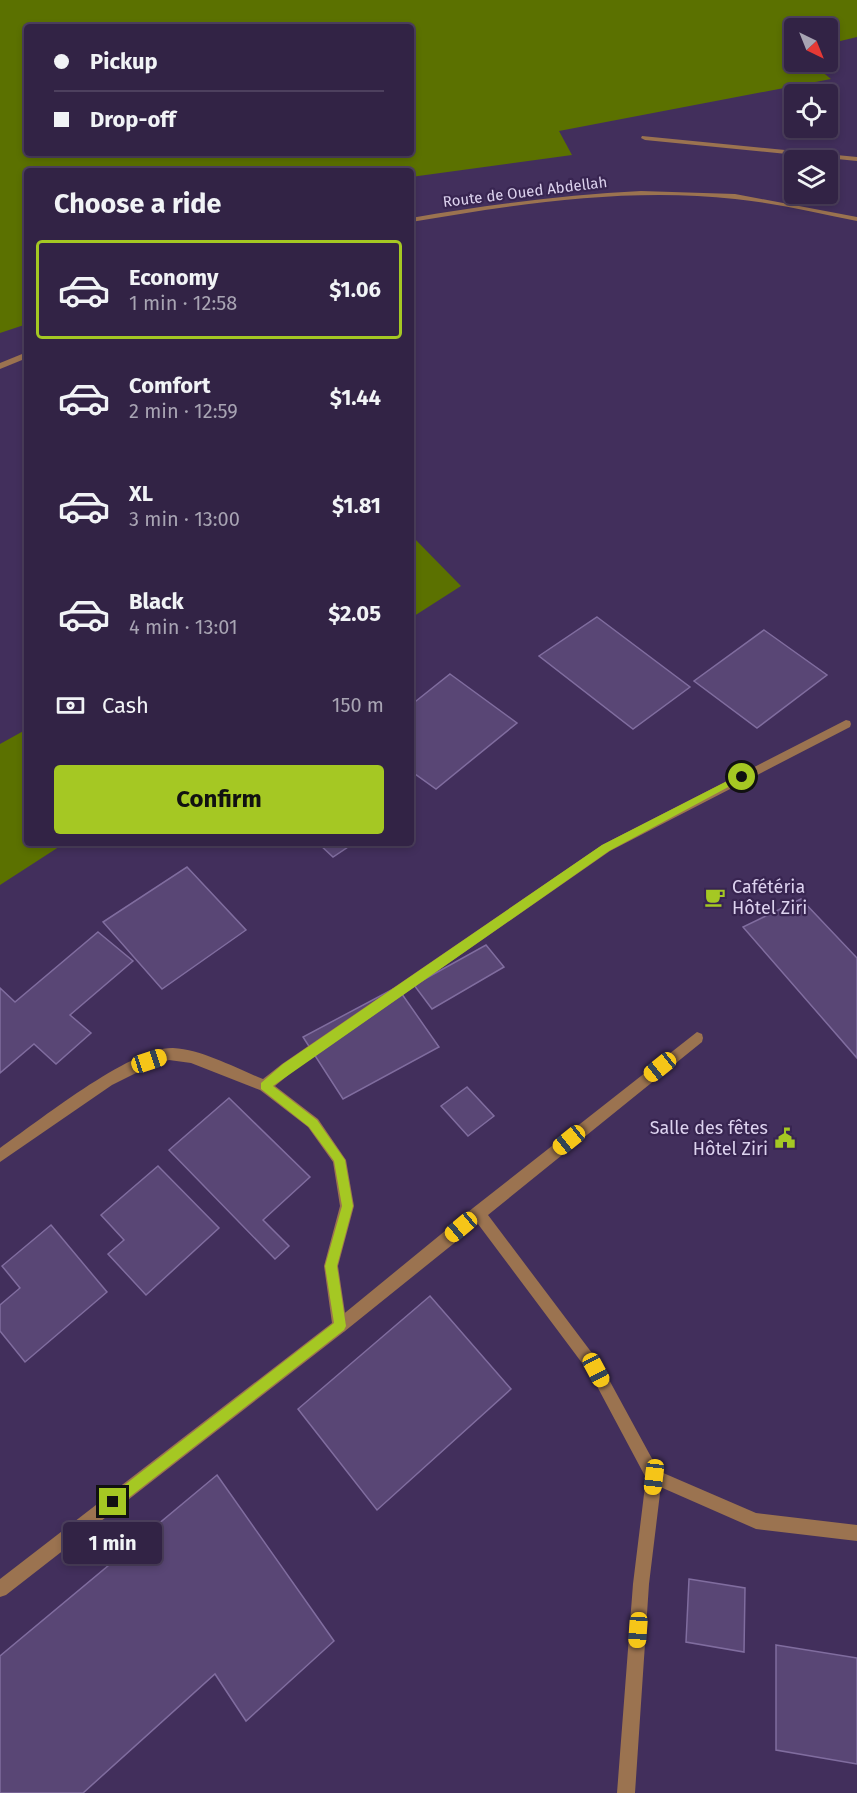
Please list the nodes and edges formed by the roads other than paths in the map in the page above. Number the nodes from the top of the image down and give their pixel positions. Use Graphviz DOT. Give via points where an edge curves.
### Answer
graph roads {
  1 [pos="645,138"];
  2 [pos="857,159"];
  3 [pos="414,219"];
  4 [pos="857,219"];
  5 [pos="24,355"];
  6 [pos="0,366"];
  7 [pos="846,724"];
  8 [pos="696,1038"];
  9 [pos="265,1086"];
  10 [pos="0,1156"];
  11 [pos="478,1213"];
  12 [pos="340,1326"];
  13 [pos="654,1477"];
  14 [pos="857,1533"];
  15 [pos="0,1589"];
  16 [pos="626,1793"];
  1 -- 2 [label="street"];
  3 -- 4 [label="street, Route de Oued Abdellah" via="589,195 720,195"];
  5 -- 6 [label="street"];
  7 -- 9 [label="street" via="606,848"];
  8 -- 11 [label="street"];
  9 -- 10 [label="street" via="204,1062 169,1054 129,1067"];
  9 -- 12 [label="street" via="313,1123 339,1160 347,1206 331,1266"];
  11 -- 12 [label="street"];
  11 -- 13 [label="street" via="596,1370"];
  12 -- 15 [label="street"];
  13 -- 14 [label="street" via="756,1521"];
  13 -- 16 [label="street" via="641,1584"];
}
